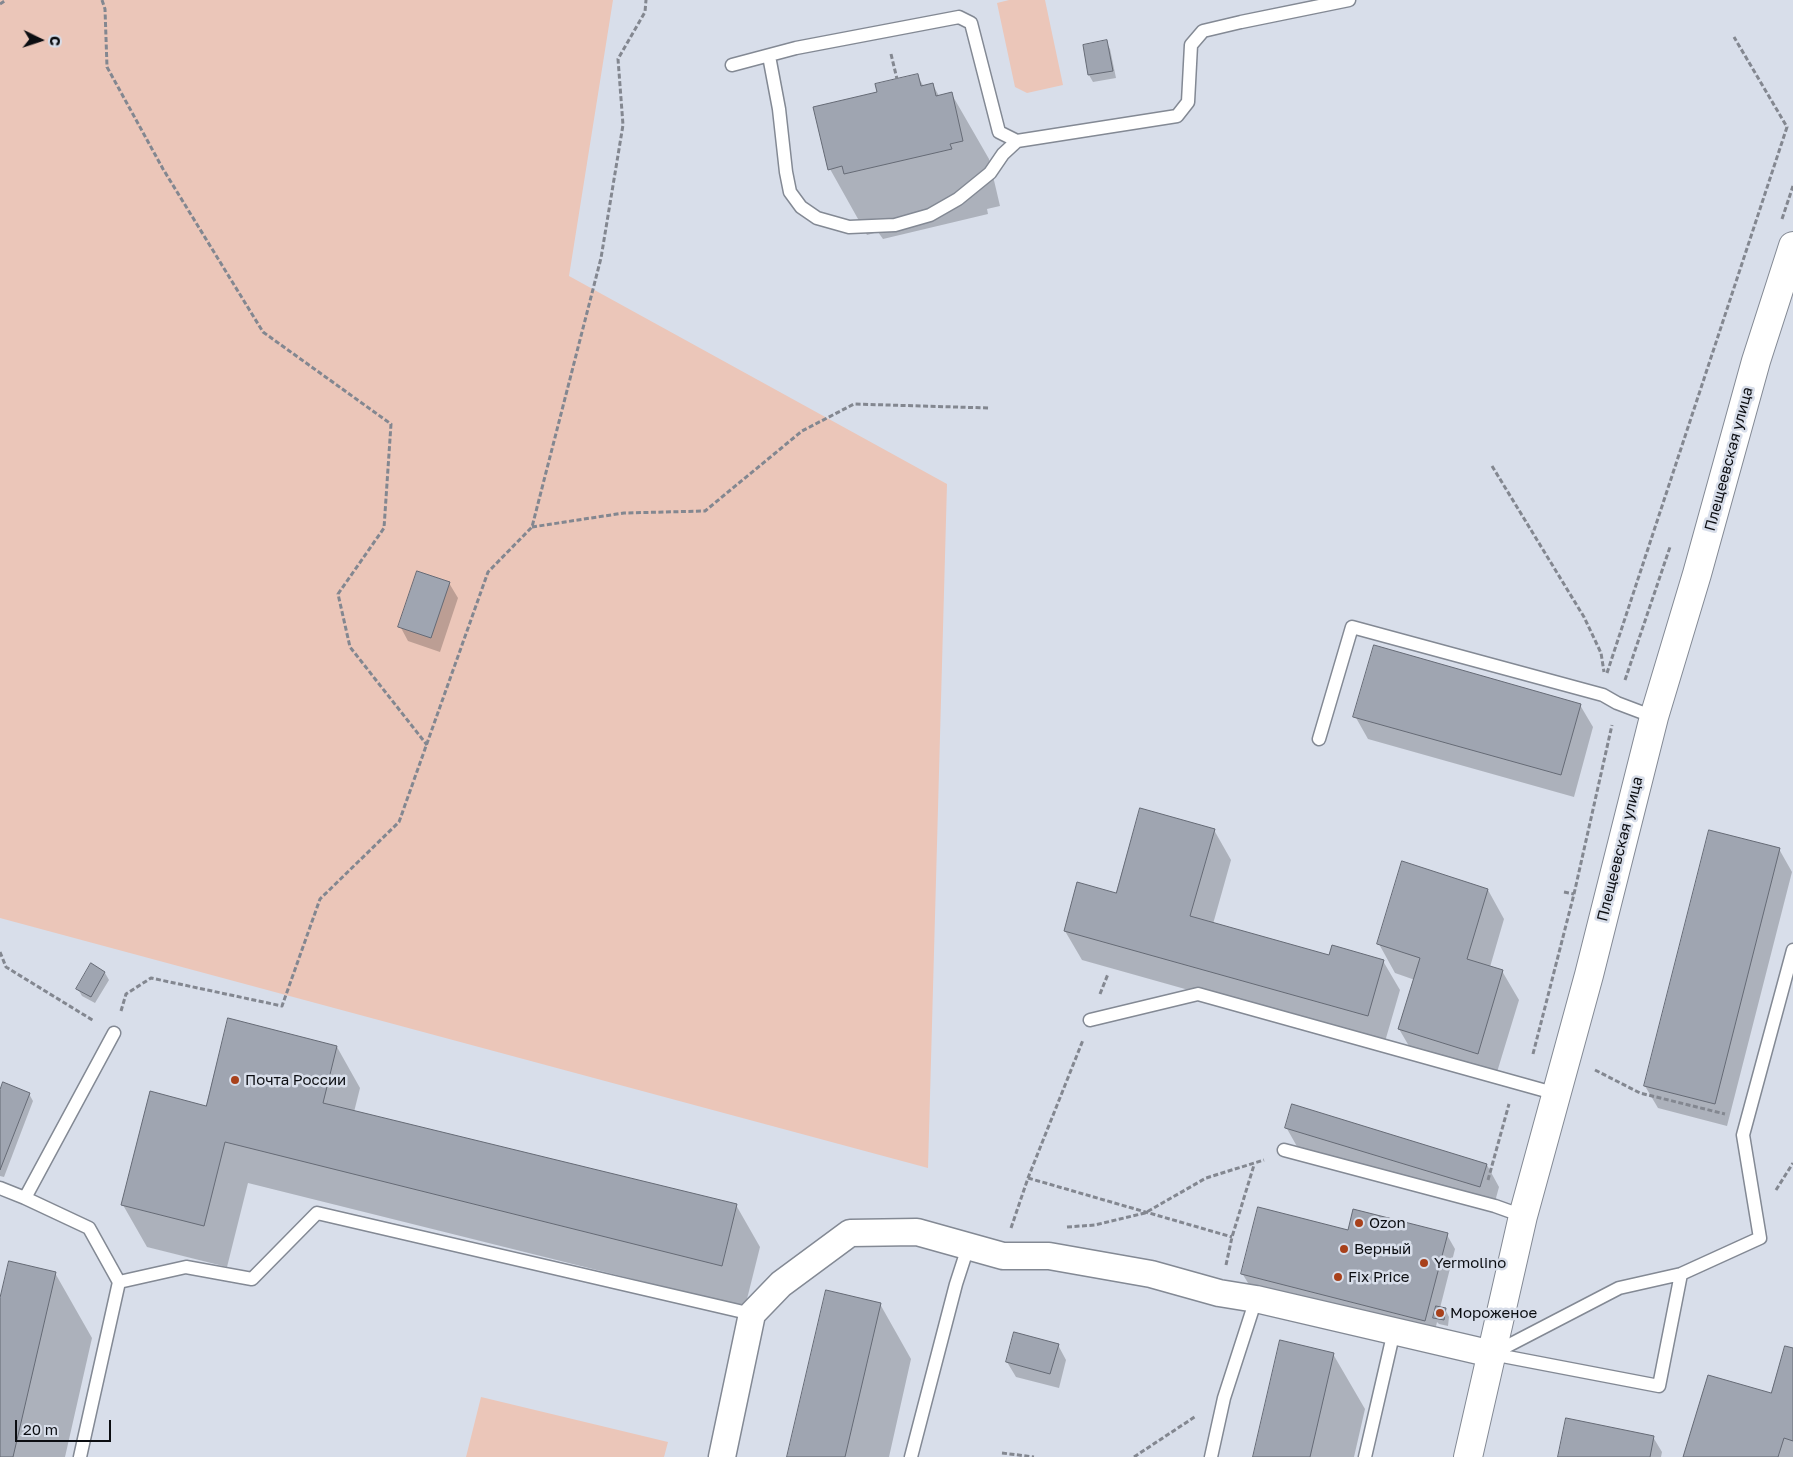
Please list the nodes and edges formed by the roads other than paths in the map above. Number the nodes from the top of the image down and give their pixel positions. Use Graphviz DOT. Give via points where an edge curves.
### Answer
graph roads {
  1 [pos="1350,0"];
  2 [pos="769,56"];
  3 [pos="732,65"];
  4 [pos="1016,142"];
  5 [pos="1793,246"];
  6 [pos="1654,717"];
  7 [pos="1319,739"];
  8 [pos="1793,950"];
  9 [pos="1090,1020"];
  10 [pos="114,1033"];
  11 [pos="1557,1094"];
  12 [pos="1284,1150"];
  13 [pos="0,1188"];
  14 [pos="25,1198"];
  15 [pos="1524,1216"];
  16 [pos="968,1247"];
  17 [pos="1681,1274"];
  18 [pos="119,1282"];
  19 [pos="1256,1299"];
  20 [pos="752,1314"];
  21 [pos="1394,1331"];
  22 [pos="1492,1354"];
  23 [pos="80,1457"];
  24 [pos="722,1457"];
  25 [pos="911,1457"];
  26 [pos="1211,1457"];
  27 [pos="1365,1457"];
  28 [pos="1468,1457"];
  1 -- 4 [label="lane" via="1203,31 1191,45 1188,102 1177,116"];
  2 -- 3 [label="lane"];
  2 -- 4 [label="lane" via="959,17 971,23 1000,132"];
  2 -- 4 [label="lane" via="790,192 801,207 818,218 849,227 895,225 930,215 958,199 990,172"];
  5 -- 6 [label="street, Плещеевская улица" via="1756,361"];
  6 -- 7 [label="lane" via="1603,695 1352,627"];
  6 -- 11 [label="street, Плещеевская улица"];
  8 -- 17 [label="lane" via="1743,1135 1760,1238"];
  9 -- 11 [label="lane" via="1198,994"];
  10 -- 14 [label="lane"];
  11 -- 15 [label="street, Плещеевская улица"];
  12 -- 15 [label="lane"];
  13 -- 14 [label="lane"];
  14 -- 18 [label="lane" via="89,1228"];
  15 -- 22 [label="street, Плещеевская улица"];
  16 -- 19 [label="street" via="1003,1256 1049,1256 1151,1274 1219,1293"];
  16 -- 20 [label="street" via="917,1232 850,1232 780,1284"];
  16 -- 25 [label="lane"];
  17 -- 22 [label="lane" via="1619,1288"];
  17 -- 22 [label="lane" via="1659,1386"];
  18 -- 20 [label="lane" via="186,1267 252,1280 317,1213"];
  18 -- 23 [label="lane"];
  19 -- 21 [label="street"];
  19 -- 26 [label="lane" via="1224,1398"];
  20 -- 24 [label="street"];
  21 -- 22 [label="street"];
  21 -- 27 [label="lane"];
  22 -- 28 [label="street, Плещеевская улица"];
}
